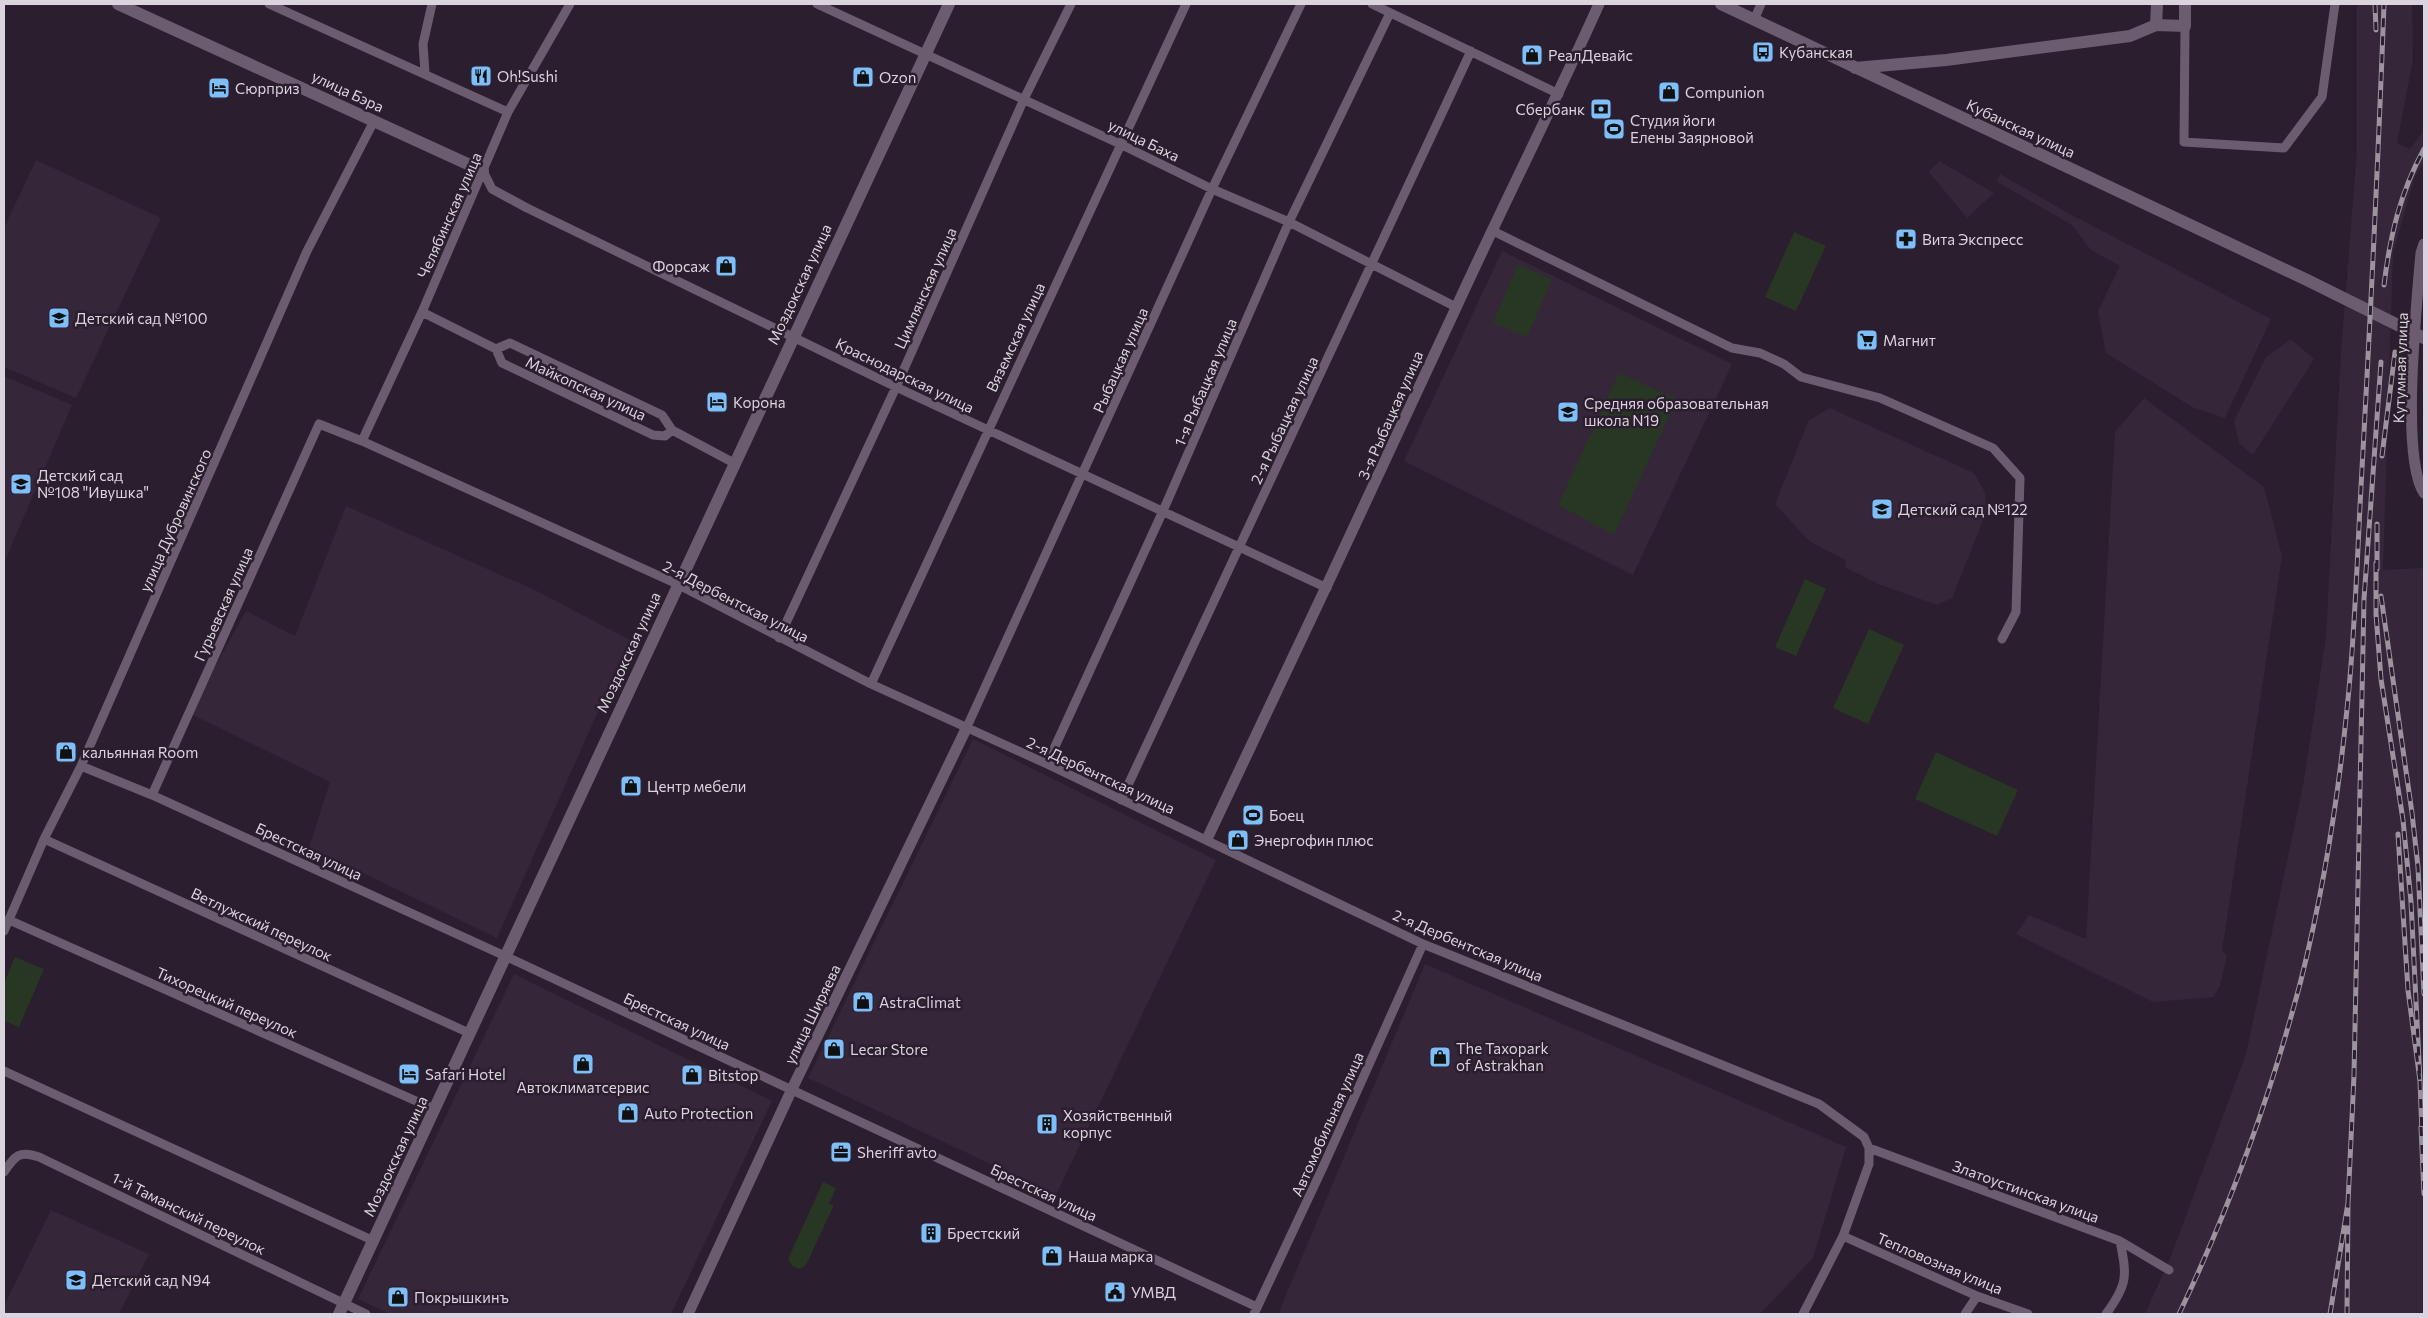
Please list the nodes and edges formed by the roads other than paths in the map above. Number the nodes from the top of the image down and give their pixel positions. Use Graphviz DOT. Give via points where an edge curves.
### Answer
graph roads {
  1 [pos="118,4"];
  2 [pos="269,4"];
  3 [pos="432,4"];
  4 [pos="570,4"];
  5 [pos="817,4"];
  6 [pos="949,4"];
  7 [pos="1071,4"];
  8 [pos="1186,4"];
  9 [pos="1301,4"];
  10 [pos="1372,4"];
  11 [pos="1599,4"];
  12 [pos="1721,4"];
  13 [pos="1761,4"];
  14 [pos="2157,4"];
  15 [pos="2185,4"];
  16 [pos="2334,4"];
  17 [pos="1390,13"];
  18 [pos="1754,20"];
  19 [pos="2156,25"];
  20 [pos="2185,26"];
  21 [pos="1471,51"];
  22 [pos="925,54"];
  23 [pos="1855,68"];
  24 [pos="425,73"];
  25 [pos="1559,94"];
  26 [pos="1024,100"];
  27 [pos="508,112"];
  28 [pos="374,121"];
  29 [pos="1120,144"];
  30 [pos="483,171"];
  31 [pos="1212,189"];
  32 [pos="1289,222"];
  33 [pos="1494,231"];
  34 [pos="2424,244"];
  35 [pos="1372,263"];
  36 [pos="1456,308"];
  37 [pos="422,312"];
  38 [pos="793,335"];
  39 [pos="2424,338"];
  40 [pos="496,349"];
  41 [pos="896,387"];
  42 [pos="319,424"];
  43 [pos="672,430"];
  44 [pos="987,430"];
  45 [pos="362,441"];
  46 [pos="734,462"];
  47 [pos="1083,474"];
  48 [pos="2424,492"];
  49 [pos="1164,511"];
  50 [pos="1240,548"];
  51 [pos="677,584"];
  52 [pos="1327,588"];
  53 [pos="779,638"];
  54 [pos="2002,640"];
  55 [pos="870,684"];
  56 [pos="966,729"];
  57 [pos="1047,764"];
  58 [pos="81,766"];
  59 [pos="152,795"];
  60 [pos="1121,800"];
  61 [pos="44,839"];
  62 [pos="1207,839"];
  63 [pos="8,920"];
  64 [pos="4,931"];
  65 [pos="1423,944"];
  66 [pos="505,956"];
  67 [pos="469,1033"];
  68 [pos="4,1070"];
  69 [pos="792,1089"];
  70 [pos="434,1109"];
  71 [pos="1869,1148"];
  72 [pos="4,1172"];
  73 [pos="1843,1236"];
  74 [pos="374,1241"];
  75 [pos="2120,1241"];
  76 [pos="2169,1270"];
  77 [pos="1977,1296"];
  78 [pos="341,1309"];
  79 [pos="1256,1311"];
  80 [pos="366,1314"];
  81 [pos="688,1314"];
  82 [pos="1803,1314"];
  83 [pos="1965,1314"];
  84 [pos="2028,1314"];
  85 [pos="2106,1314"];
  1 -- 28 [label="main road, улица Бэра"];
  2 -- 24 [label="street"];
  3 -- 24 [label="street" via="423,44"];
  4 -- 27 [label="street, Челябинская улица"];
  5 -- 22 [label="street, улица Баха"];
  6 -- 22 [label="main road, Моздокская улица"];
  7 -- 26 [label="street, Цимлянская улица"];
  8 -- 29 [label="street, Вяземская улица"];
  9 -- 31 [label="street, Рыбацкая улица"];
  10 -- 17 [label="street"];
  11 -- 25 [label="street, 3-я Рыбацкая улица"];
  12 -- 18 [label="main road, Кубанская улица"];
  13 -- 18 [label="street"];
  14 -- 19 [label="main road"];
  15 -- 20 [label="main road"];
  16 -- 20 [label="street" via="2322,97 2284,148 2184,142"];
  17 -- 21 [label="street"];
  17 -- 32 [label="street, 1-я Рыбацкая улица"];
  18 -- 23 [label="main road, Кубанская улица"];
  19 -- 20 [label="main road"];
  19 -- 23 [label="main road" via="2130,36 1946,60"];
  21 -- 25 [label="street"];
  21 -- 35 [label="street, 2-я Рыбацкая улица"];
  22 -- 26 [label="street, улица Баха"];
  22 -- 38 [label="main road, Моздокская улица"];
  23 -- 39 [label="main road, Кубанская улица"];
  24 -- 27 [label="street"];
  25 -- 33 [label="street, 3-я Рыбацкая улица"];
  26 -- 29 [label="street, улица Баха"];
  26 -- 41 [label="street, Цимлянская улица"];
  27 -- 30 [label="street, Челябинская улица"];
  28 -- 30 [label="main road, улица Бэра"];
  28 -- 58 [label="street, улица Дубровинского" via="307,252"];
  29 -- 31 [label="street, улица Баха"];
  29 -- 44 [label="street, Вяземская улица"];
  30 -- 37 [label="street, Челябинская улица"];
  30 -- 38 [label="street, Краснодарская улица" via="492,189 527,208"];
  31 -- 32 [label="street, улица Баха"];
  31 -- 47 [label="street, Рыбацкая улица"];
  32 -- 35 [label="street, улица Баха"];
  32 -- 49 [label="street, 1-я Рыбацкая улица"];
  33 -- 36 [label="street, 3-я Рыбацкая улица"];
  33 -- 54 [label="street" via="1732,348 1760,353 1784,364 1801,377 1880,398 1993,448 2020,478 2016,612"];
  34 -- 48 [label="street, Кутумная улица" via="2412,387 2412,428 2418,483"];
  35 -- 36 [label="street, улица Баха"];
  35 -- 50 [label="street, 2-я Рыбацкая улица"];
  36 -- 52 [label="street, 3-я Рыбацкая улица"];
  37 -- 40 [label="street, Майкопская улица"];
  37 -- 45 [label="street, Челябинская улица"];
  38 -- 41 [label="street, Краснодарская улица"];
  38 -- 46 [label="main road, Моздокская улица"];
  40 -- 43 [label="street, Майкопская улица" via="510,343 662,415"];
  40 -- 43 [label="street, Майкопская улица" via="502,363 653,435 665,436"];
  41 -- 44 [label="street, Краснодарская улица"];
  41 -- 53 [label="street, Цимлянская улица"];
  42 -- 45 [label="street, 2-я Дербентская улица"];
  42 -- 59 [label="street, Гурьевская улица"];
  43 -- 46 [label="street, Майкопская улица"];
  44 -- 47 [label="street, Краснодарская улица"];
  44 -- 55 [label="street, Вяземская улица"];
  45 -- 51 [label="street, 2-я Дербентская улица"];
  46 -- 51 [label="main road, Моздокская улица"];
  47 -- 49 [label="street, Краснодарская улица"];
  47 -- 56 [label="street, Рыбацкая улица"];
  49 -- 50 [label="street, Краснодарская улица"];
  49 -- 57 [label="street, 1-я Рыбацкая улица"];
  50 -- 52 [label="street, Краснодарская улица"];
  50 -- 60 [label="street, 2-я Рыбацкая улица"];
  51 -- 53 [label="street, 2-я Дербентская улица"];
  51 -- 66 [label="main road, Моздокская улица"];
  52 -- 62 [label="street, 3-я Рыбацкая улица"];
  53 -- 55 [label="street, 2-я Дербентская улица"];
  55 -- 56 [label="street, 2-я Дербентская улица"];
  56 -- 57 [label="street, 2-я Дербентская улица"];
  56 -- 69 [label="street, улица Ширяева"];
  57 -- 60 [label="street, 2-я Дербентская улица"];
  58 -- 59 [label="street, Брестская улица"];
  58 -- 61 [label="street, улица Дубровинского"];
  59 -- 66 [label="street, Брестская улица"];
  60 -- 62 [label="street, 2-я Дербентская улица"];
  61 -- 63 [label="street, улица Дубровинского"];
  61 -- 67 [label="street, Ветлужский переулок"];
  62 -- 65 [label="street, 2-я Дербентская улица"];
  63 -- 64 [label="street, улица Дубровинского"];
  63 -- 70 [label="street, Тихорецкий переулок"];
  65 -- 71 [label="street, 2-я Дербентская улица" via="1819,1104 1864,1137"];
  65 -- 79 [label="street, Автомобильная улица"];
  66 -- 67 [label="main road, Моздокская улица"];
  66 -- 69 [label="street, Брестская улица"];
  67 -- 70 [label="main road, Моздокская улица"];
  68 -- 74 [label="street"];
  69 -- 79 [label="street, Брестская улица"];
  69 -- 81 [label="street, улица Ширяева"];
  70 -- 74 [label="main road, Моздокская улица"];
  71 -- 73 [label="street" via="1869,1164"];
  71 -- 75 [label="street, Златоустинская улица"];
  72 -- 78 [label="street, 1-й Таманский переулок" via="20,1154 39,1157"];
  73 -- 77 [label="street, Тепловозная улица"];
  73 -- 82 [label="street"];
  74 -- 78 [label="main road, Моздокская улица"];
  75 -- 76 [label="street, Златоустинская улица"];
  75 -- 85 [label="street" via="2126,1272 2121,1292"];
  77 -- 83 [label="street"];
  77 -- 84 [label="street, Тепловозная улица"];
  78 -- 80 [label="street, 1-й Таманский переулок"];
}
